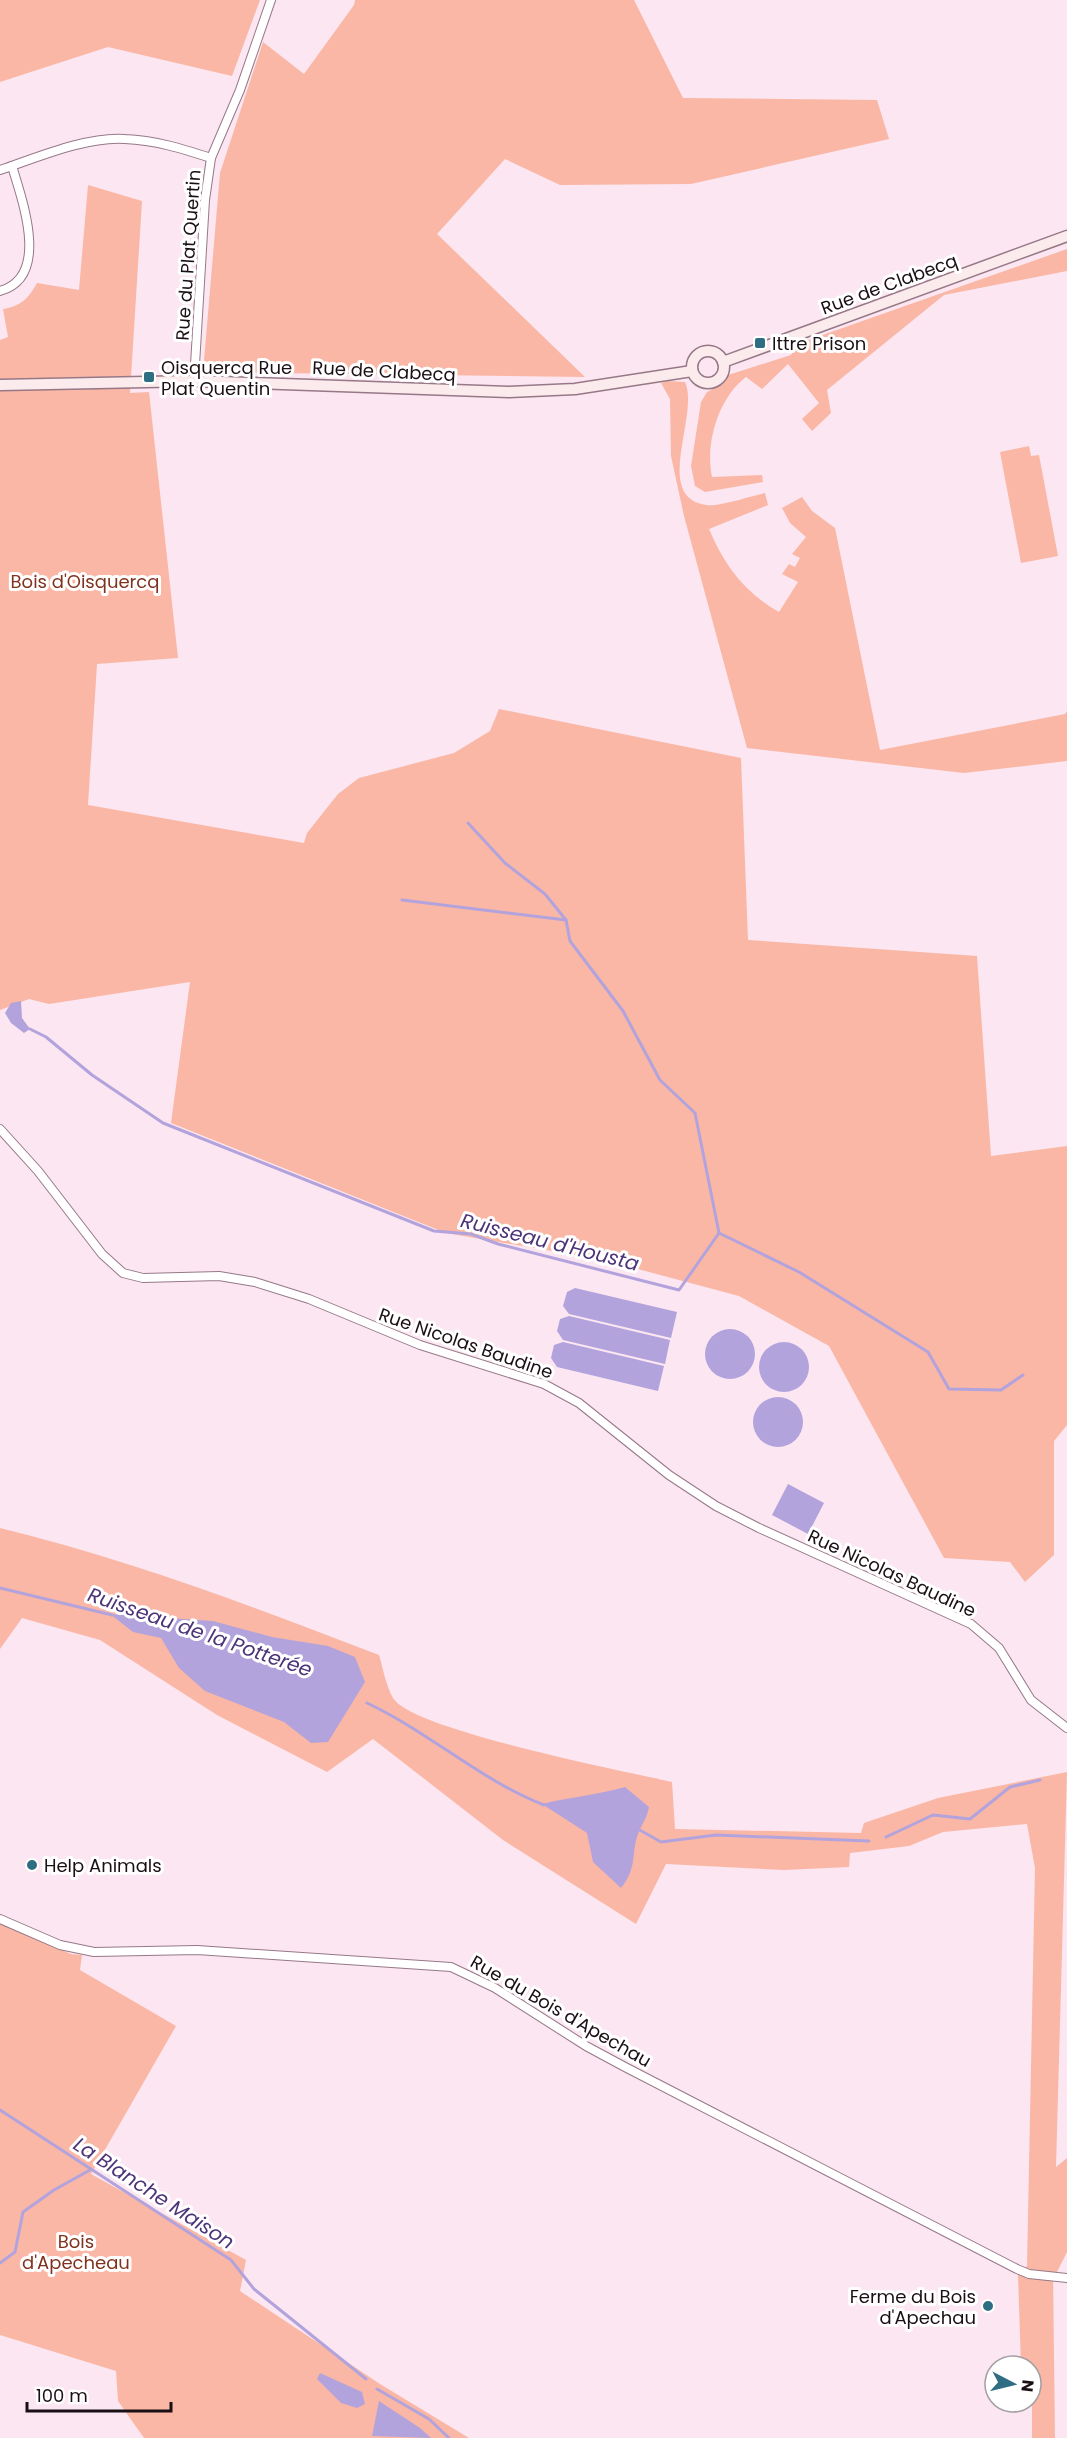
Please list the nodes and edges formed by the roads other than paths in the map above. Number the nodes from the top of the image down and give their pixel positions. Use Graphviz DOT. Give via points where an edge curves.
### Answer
graph roads {
  1 [pos="271,0"];
  2 [pos="211,158"];
  3 [pos="12,166"];
  4 [pos="0,170"];
  5 [pos="1067,237"];
  6 [pos="0,291"];
  7 [pos="723,362"];
  8 [pos="692,371"];
  9 [pos="194,381"];
  10 [pos="0,385"];
  11 [pos="0,1129"];
  12 [pos="1067,1728"];
  13 [pos="0,1919"];
  14 [pos="1067,2278"];
  1 -- 2 [label="street, Rue du Plat Quertin" via="251,63"];
  2 -- 3 [label="street" via="169,145 123,138 90,142"];
  2 -- 9 [label="street, Rue du Plat Quertin"];
  3 -- 4 [label="street"];
  3 -- 6 [label="street" via="26,214 29,257 21,278"];
  5 -- 7 [label="street, Rue de Clabecq"];
  7 -- 8 [label="street" via="716,354 706,352 696,356"];
  7 -- 8 [label="street" via="722,375 713,383 701,382"];
  8 -- 9 [label="street, Rue de Clabecq" via="586,388 509,392"];
  9 -- 10 [label="street, Rue de Clabecq"];
  11 -- 12 [label="street, Rue Nicolas Baudine" via="102,1254 123,1273 143,1278 219,1276 255,1282 309,1299 420,1345 544,1384 579,1404 669,1476 716,1506 971,1624 999,1648 1031,1700"];
  13 -- 14 [label="street, Rue du Bois d'Apechau" via="60,1945 94,1952 197,1950 451,1967 495,1988 625,2067 1017,2269"];
}
